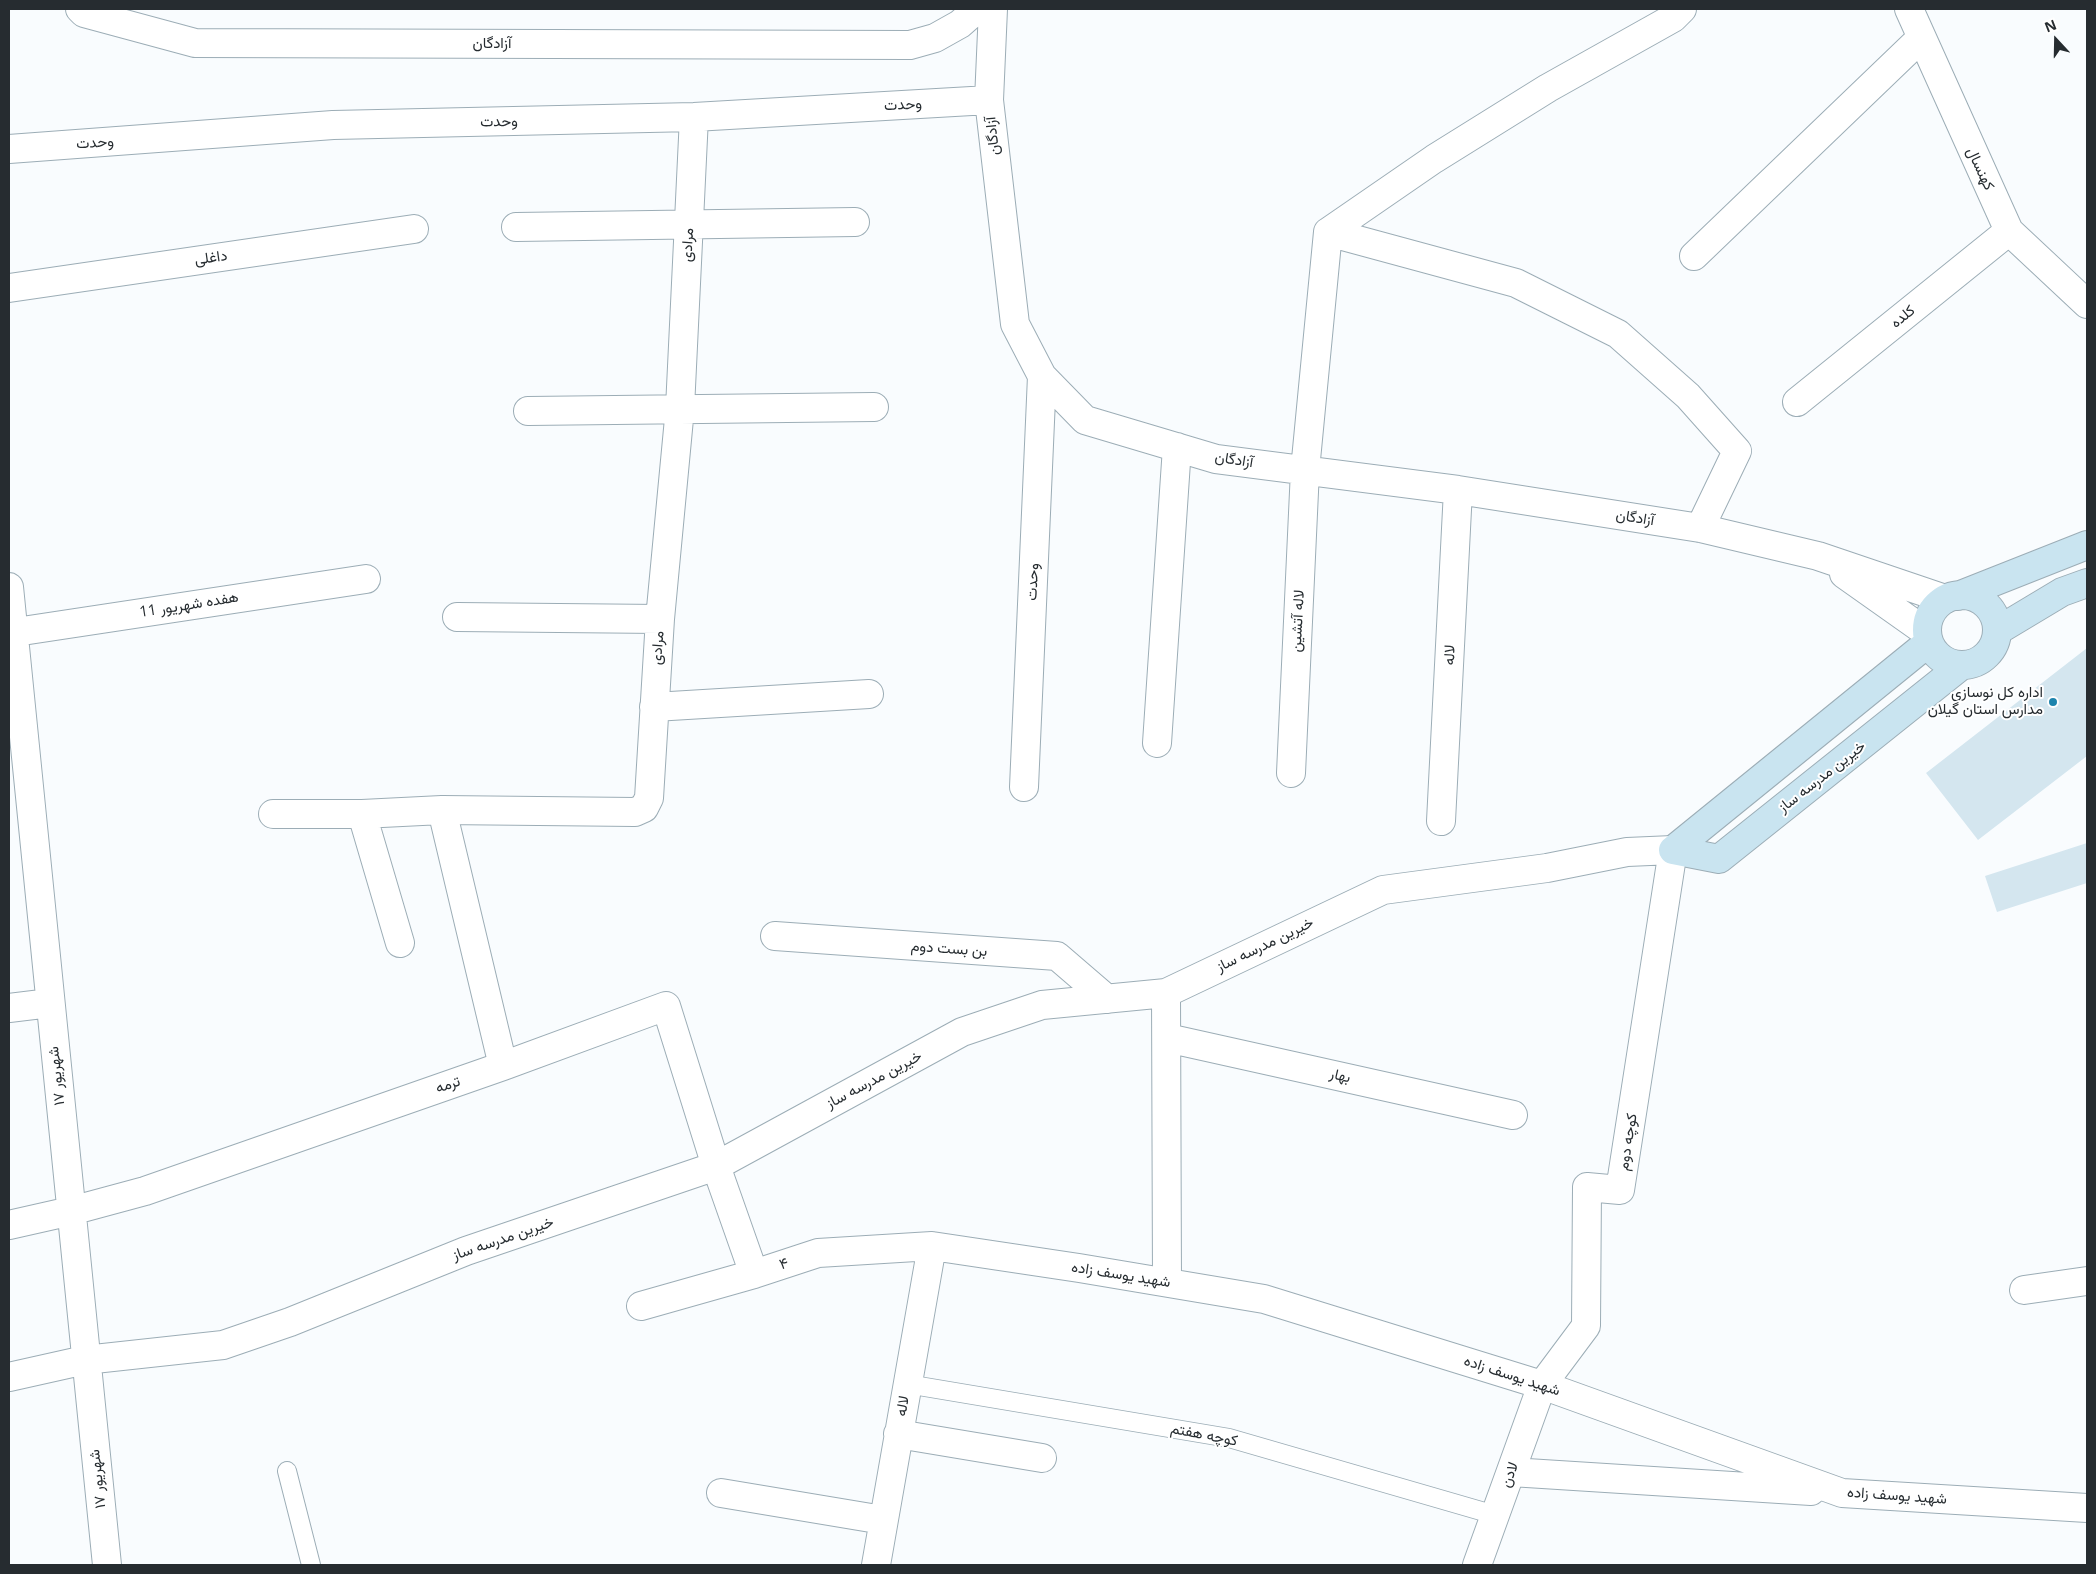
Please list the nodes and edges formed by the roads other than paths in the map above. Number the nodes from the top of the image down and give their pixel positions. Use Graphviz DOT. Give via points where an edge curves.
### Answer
graph roads {
  1 [pos="80,9"];
  2 [pos="977,9"];
  3 [pos="993,9"];
  4 [pos="1682,9"];
  5 [pos="1909,9"];
  6 [pos="1921,38"];
  7 [pos="989,100"];
  8 [pos="694,117"];
  9 [pos="9,150"];
  10 [pos="855,222"];
  11 [pos="689,224"];
  12 [pos="516,227"];
  13 [pos="414,229"];
  14 [pos="2009,231"];
  15 [pos="1328,232"];
  16 [pos="1694,256"];
  17 [pos="9,288"];
  18 [pos="2087,304"];
  19 [pos="1042,376"];
  20 [pos="1797,402"];
  21 [pos="874,407"];
  22 [pos="680,408"];
  23 [pos="528,411"];
  24 [pos="1177,447"];
  25 [pos="1305,470"];
  26 [pos="1458,490"];
  27 [pos="1700,528"];
  28 [pos="2087,546"];
  29 [pos="1818,556"];
  30 [pos="366,579"];
  31 [pos="2087,583"];
  32 [pos="9,587"];
  33 [pos="1951,598"];
  34 [pos="457,617"];
  35 [pos="660,619"];
  36 [pos="1997,631"];
  37 [pos="11,632"];
  38 [pos="1927,638"];
  39 [pos="1962,666"];
  40 [pos="869,694"];
  41 [pos="654,707"];
  42 [pos="1157,743"];
  43 [pos="1291,773"];
  44 [pos="1024,787"];
  45 [pos="442,810"];
  46 [pos="274,814"];
  47 [pos="362,814"];
  48 [pos="1441,820"];
  49 [pos="1673,850"];
  50 [pos="775,936"];
  51 [pos="400,943"];
  52 [pos="1166,993"];
  53 [pos="1107,999"];
  54 [pos="50,1003"];
  55 [pos="9,1008"];
  56 [pos="1167,1038"];
  57 [pos="503,1066"];
  58 [pos="1513,1115"];
  59 [pos="716,1166"];
  60 [pos="71,1211"];
  61 [pos="9,1225"];
  62 [pos="932,1246"];
  63 [pos="754,1274"];
  64 [pos="2087,1281"];
  65 [pos="1167,1282"];
  66 [pos="2024,1290"];
  67 [pos="640,1306"];
  68 [pos="85,1360"];
  69 [pos="9,1377"];
  70 [pos="907,1384"];
  71 [pos="1542,1385"];
  72 [pos="898,1434"];
  73 [pos="1042,1458"];
  74 [pos="286,1470"];
  75 [pos="1511,1472"];
  76 [pos="721,1492"];
  77 [pos="1842,1493"];
  78 [pos="2087,1508"];
  79 [pos="1495,1515"];
  80 [pos="884,1520"];
  81 [pos="107,1565"];
  82 [pos="311,1565"];
  83 [pos="876,1565"];
  84 [pos="1477,1565"];
  1 -- 2 [label="street, آزادگان" via="84,13 195,43 910,45 935,38 960,24"];
  3 -- 7 [label="street, آزادگان"];
  4 -- 15 [label="street" via="1673,18 1548,88 1434,159"];
  5 -- 6 [label="street, کهنسال"];
  6 -- 14 [label="street, کهنسال"];
  6 -- 16 [label="street"];
  7 -- 8 [label="street, وحدت"];
  7 -- 19 [label="street, آزادگان" via="1014,324"];
  8 -- 9 [label="street, وحدت" via="334,126"];
  8 -- 11 [label="street, مرادی"];
  10 -- 11 [label="street"];
  11 -- 12 [label="street"];
  11 -- 22 [label="street, مرادی"];
  13 -- 17 [label="street, داغلی"];
  14 -- 18 [label="street, کهنسال"];
  14 -- 20 [label="street, کلده"];
  15 -- 25 [label="street, لاله آتشین"];
  15 -- 27 [label="street" via="1516,283 1618,334 1688,396 1737,451"];
  19 -- 24 [label="street, آزادگان" via="1085,420"];
  19 -- 44 [label="street, وحدت"];
  21 -- 22 [label="street"];
  22 -- 23 [label="street"];
  22 -- 35 [label="street, مرادی"];
  24 -- 25 [label="street, آزادگان" via="1216,459"];
  24 -- 42 [label="street"];
  25 -- 26 [label="street, آزادگان"];
  25 -- 43 [label="street, لاله آتشین"];
  26 -- 27 [label="street, آزادگان"];
  26 -- 48 [label="street, لاله"];
  27 -- 29 [label="street, آزادگان"];
  28 -- 33 [label="main road"];
  29 -- 33 [label="street, آزادگان"];
  29 -- 38 [label="street, آزادگان"];
  30 -- 37 [label="street, هفده شهریور 11"];
  31 -- 36 [label="main road" via="2062,592"];
  32 -- 37 [label="street, ۱۷ شهریور"];
  33 -- 36 [label="main road" via="1970,597 1981,601 1990,609"];
  33 -- 38 [label="main road" via="1935,608 1928,619"];
  34 -- 35 [label="street"];
  35 -- 41 [label="street, مرادی"];
  36 -- 39 [label="main road" via="1994,645 1985,657"];
  37 -- 54 [label="street, ۱۷ شهریور"];
  38 -- 39 [label="main road" via="1945,662"];
  38 -- 49 [label="main road"];
  39 -- 49 [label="main road, خیرین مدرسه ساز" via="1719,858"];
  40 -- 41 [label="street"];
  41 -- 45 [label="street, مرادی" via="649,798 644,808 635,812"];
  45 -- 47 [label="street, مرادی"];
  45 -- 57 [label="street"];
  46 -- 47 [label="street, مرادی"];
  47 -- 51 [label="street"];
  49 -- 52 [label="street, خیرین مدرسه ساز" via="1627,852 1547,868 1383,890"];
  49 -- 71 [label="street, کوچه دوم" via="1620,1190 1587,1187 1586,1326"];
  50 -- 53 [label="street, بن بست دوم" via="1057,956"];
  52 -- 53 [label="street, خیرین مدرسه ساز"];
  52 -- 56 [label="street"];
  53 -- 59 [label="street, خیرین مدرسه ساز" via="1042,1005 962,1032"];
  54 -- 55 [label="street"];
  54 -- 60 [label="street, ۱۷ شهریور"];
  56 -- 58 [label="street, بهار"];
  56 -- 65 [label="street"];
  57 -- 59 [label="street, ترمه" via="666,1006"];
  57 -- 60 [label="street, ترمه" via="145,1191"];
  59 -- 63 [label="street"];
  59 -- 68 [label="street, خیرین مدرسه ساز" via="466,1250 290,1322 223,1345"];
  60 -- 61 [label="street, ترمه"];
  60 -- 68 [label="street, ۱۷ شهریور"];
  62 -- 63 [label="street, ۴" via="818,1253"];
  62 -- 65 [label="street, شهید یوسف زاده"];
  62 -- 70 [label="street, لاله"];
  63 -- 67 [label="street, ۴"];
  64 -- 66 [label="street"];
  65 -- 71 [label="street, شهید یوسف زاده" via="1264,1299"];
  68 -- 69 [label="street, خیرین مدرسه ساز"];
  68 -- 81 [label="street, ۱۷ شهریور"];
  70 -- 72 [label="street, لاله"];
  70 -- 79 [label="lane, کوچه هفتم" via="1229,1438"];
  71 -- 75 [label="street, لادن"];
  71 -- 77 [label="street, شهید یوسف زاده"];
  72 -- 73 [label="street"];
  72 -- 80 [label="street, لاله"];
  74 -- 82 [label="lane"];
  75 -- 77 [label="street"];
  75 -- 79 [label="street, لادن"];
  76 -- 80 [label="street"];
  77 -- 78 [label="street, شهید یوسف زاده"];
  79 -- 84 [label="street, لادن"];
  80 -- 83 [label="street, لاله"];
}
